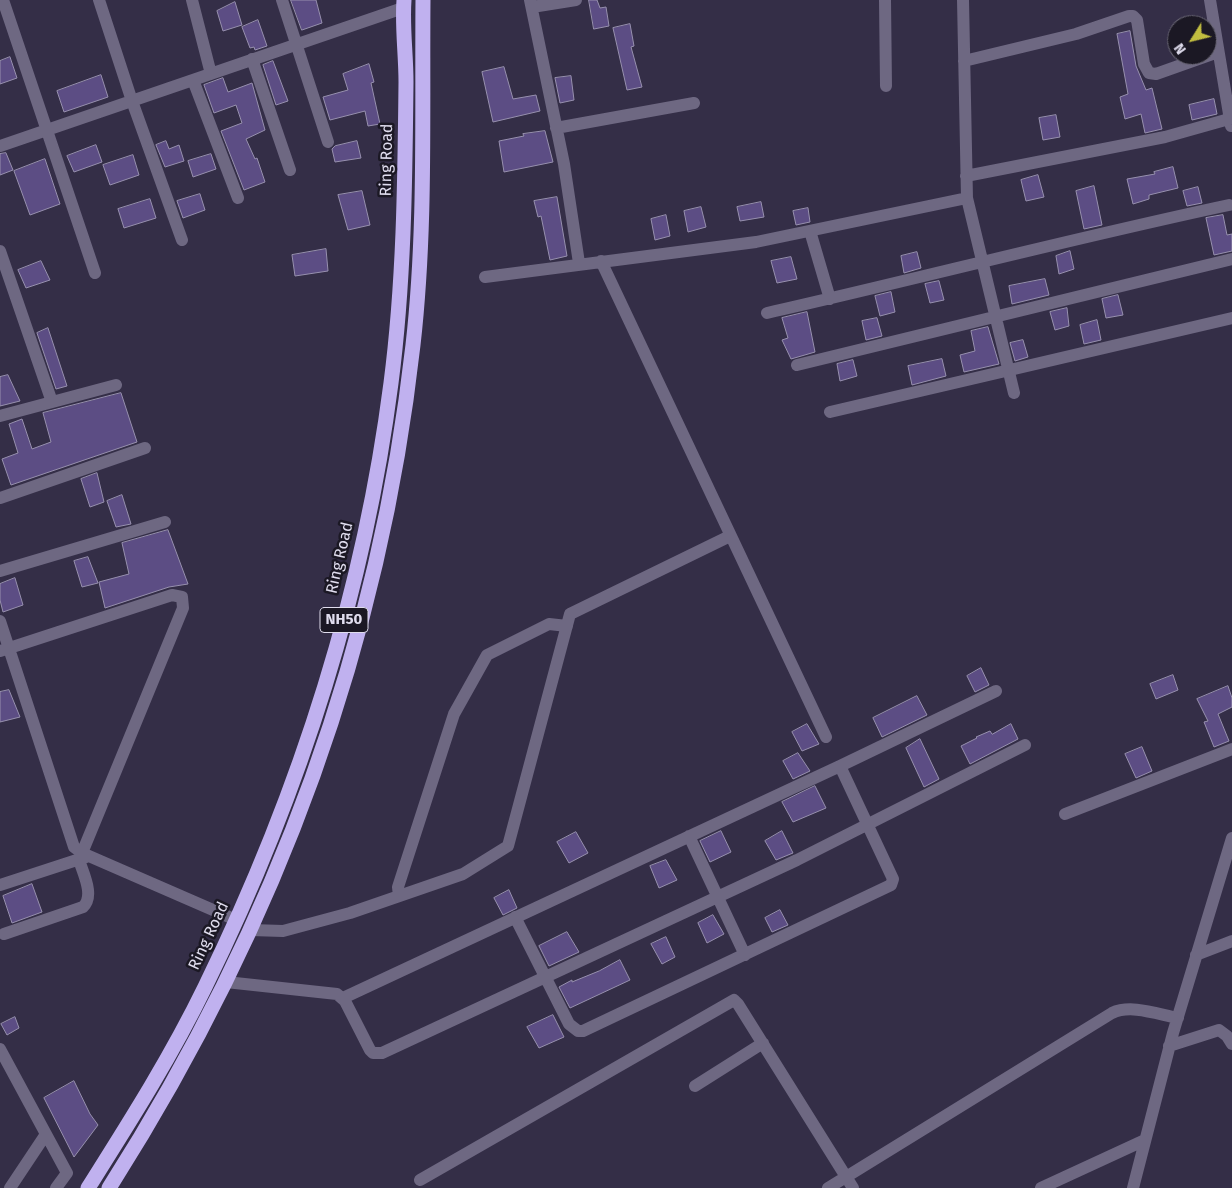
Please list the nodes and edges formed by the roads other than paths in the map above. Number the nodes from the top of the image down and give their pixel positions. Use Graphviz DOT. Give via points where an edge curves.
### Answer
graph roads {
  1 [pos="3,0"];
  2 [pos="99,0"];
  3 [pos="192,0"];
  4 [pos="282,0"];
  5 [pos="423,0"];
  6 [pos="576,0"];
  7 [pos="885,0"];
  8 [pos="963,0"];
  9 [pos="1210,0"];
  10 [pos="403,4"];
  11 [pos="531,4"];
  12 [pos="297,44"];
  13 [pos="1218,52"];
  14 [pos="252,59"];
  15 [pos="964,61"];
  16 [pos="211,74"];
  17 [pos="193,80"];
  18 [pos="886,86"];
  19 [pos="132,100"];
  20 [pos="694,103"];
  21 [pos="1230,123"];
  22 [pos="556,128"];
  23 [pos="47,130"];
  24 [pos="328,142"];
  25 [pos="0,146"];
  26 [pos="290,170"];
  27 [pos="966,176"];
  28 [pos="238,198"];
  29 [pos="967,198"];
  30 [pos="1229,205"];
  31 [pos="810,231"];
  32 [pos="182,240"];
  33 [pos="0,251"];
  34 [pos="1232,259"];
  35 [pos="601,261"];
  36 [pos="579,263"];
  37 [pos="982,263"];
  38 [pos="95,273"];
  39 [pos="485,277"];
  40 [pos="830,299"];
  41 [pos="767,313"];
  42 [pos="995,316"];
  43 [pos="1232,318"];
  44 [pos="797,365"];
  45 [pos="1010,370"];
  46 [pos="116,384"];
  47 [pos="1014,393"];
  48 [pos="52,402"];
  49 [pos="830,412"];
  50 [pos="0,416"];
  51 [pos="145,448"];
  52 [pos="0,498"];
  53 [pos="165,522"];
  54 [pos="730,536"];
  55 [pos="0,571"];
  56 [pos="0,621"];
  57 [pos="566,626"];
  58 [pos="5,650"];
  59 [pos="996,691"];
  60 [pos="826,737"];
  61 [pos="1025,745"];
  62 [pos="1232,748"];
  63 [pos="840,766"];
  64 [pos="1064,814"];
  65 [pos="868,826"];
  66 [pos="689,836"];
  67 [pos="1232,838"];
  68 [pos="1230,854"];
  69 [pos="84,856"];
  70 [pos="0,885"];
  71 [pos="399,896"];
  72 [pos="717,898"];
  73 [pos="515,917"];
  74 [pos="236,920"];
  75 [pos="251,930"];
  76 [pos="4,934"];
  77 [pos="1232,941"];
  78 [pos="745,954"];
  79 [pos="1196,955"];
  80 [pos="546,978"];
  81 [pos="226,982"];
  82 [pos="343,998"];
  83 [pos="1178,1018"];
  84 [pos="1232,1024"];
  85 [pos="1219,1030"];
  86 [pos="763,1043"];
  87 [pos="1232,1044"];
  88 [pos="1169,1046"];
  89 [pos="0,1049"];
  90 [pos="695,1086"];
  91 [pos="46,1134"];
  92 [pos="1145,1140"];
  93 [pos="847,1176"];
  94 [pos="420,1180"];
  95 [pos="10,1188"];
  96 [pos="56,1188"];
  97 [pos="88,1188"];
  98 [pos="109,1188"];
  99 [pos="828,1188"];
  100 [pos="853,1188"];
  101 [pos="1041,1188"];
  102 [pos="1133,1188"];
  1 -- 23 [label="street"];
  2 -- 19 [label="street"];
  3 -- 16 [label="street"];
  4 -- 12 [label="street"];
  5 -- 75 [label="highway, Ring Road / NH50" via="420,248 414,343 402,430 381,539 343,690 291,836"];
  6 -- 11 [label="street"];
  7 -- 18 [label="street"];
  8 -- 15 [label="street"];
  9 -- 13 [label="street"];
  10 -- 12 [label="street"];
  10 -- 74 [label="highway, Ring Road / NH50" via="406,72 401,271 391,383 373,489 341,631 319,709"];
  11 -- 22 [label="street"];
  12 -- 14 [label="street"];
  12 -- 24 [label="street"];
  13 -- 15 [label="street" via="1156,74 1149,73 1144,64 1136,20 1129,16 1076,34"];
  13 -- 21 [label="street"];
  14 -- 16 [label="street"];
  14 -- 26 [label="street"];
  15 -- 27 [label="street"];
  16 -- 17 [label="street"];
  17 -- 19 [label="street"];
  17 -- 28 [label="street"];
  19 -- 23 [label="street"];
  19 -- 32 [label="street"];
  20 -- 22 [label="street"];
  21 -- 27 [label="street"];
  22 -- 36 [label="street"];
  23 -- 25 [label="street"];
  23 -- 38 [label="street"];
  27 -- 29 [label="street"];
  29 -- 31 [label="street"];
  29 -- 37 [label="street"];
  30 -- 37 [label="street" via="1096,233"];
  31 -- 35 [label="street" via="756,242"];
  31 -- 40 [label="street"];
  33 -- 48 [label="street"];
  34 -- 42 [label="street"];
  35 -- 36 [label="street"];
  35 -- 54 [label="street"];
  36 -- 39 [label="street"];
  37 -- 40 [label="street"];
  37 -- 42 [label="street"];
  40 -- 41 [label="street"];
  42 -- 44 [label="street"];
  42 -- 45 [label="street"];
  43 -- 45 [label="street"];
  45 -- 47 [label="street"];
  45 -- 49 [label="street"];
  46 -- 48 [label="street"];
  48 -- 50 [label="street"];
  51 -- 52 [label="street"];
  53 -- 55 [label="street"];
  54 -- 57 [label="street" via="570,614"];
  54 -- 60 [label="street"];
  56 -- 58 [label="street"];
  57 -- 71 [label="street" via="549,624 487,655 454,714 398,887"];
  57 -- 71 [label="street" via="508,846 463,874"];
  58 -- 69 [label="street" via="72,842"];
  58 -- 69 [label="street" via="172,595 182,597 184,602"];
  59 -- 63 [label="street"];
  61 -- 65 [label="street"];
  62 -- 64 [label="street"];
  63 -- 65 [label="street"];
  63 -- 66 [label="street"];
  65 -- 72 [label="street"];
  65 -- 78 [label="street" via="893,878 891,885"];
  66 -- 72 [label="street"];
  66 -- 73 [label="street"];
  67 -- 68 [label="street"];
  68 -- 79 [label="street"];
  69 -- 70 [label="street"];
  69 -- 74 [label="street"];
  69 -- 76 [label="street" via="89,895 83,907"];
  71 -- 75 [label="street" via="283,931"];
  72 -- 78 [label="street"];
  72 -- 80 [label="street"];
  73 -- 80 [label="street"];
  73 -- 82 [label="street"];
  74 -- 97 [label="highway, Ring Road / NH50" via="204,990 155,1079"];
  75 -- 81 [label="highway, Ring Road / NH50"];
  77 -- 79 [label="street"];
  78 -- 80 [label="street" via="583,1031 569,1024"];
  79 -- 83 [label="street"];
  80 -- 82 [label="street" via="378,1054 370,1050"];
  81 -- 82 [label="street" via="333,993"];
  81 -- 98 [label="highway, Ring Road / NH50" via="165,1097"];
  83 -- 88 [label="street"];
  83 -- 93 [label="street" via="1130,1009 1112,1013"];
  84 -- 85 [label="street"];
  85 -- 87 [label="street"];
  85 -- 88 [label="street"];
  86 -- 90 [label="street"];
  86 -- 93 [label="street"];
  86 -- 94 [label="street" via="738,1004 731,1001"];
  88 -- 92 [label="street"];
  89 -- 91 [label="street"];
  91 -- 95 [label="street"];
  91 -- 96 [label="street" via="67,1173"];
  92 -- 101 [label="street"];
  92 -- 102 [label="street"];
  93 -- 99 [label="street"];
  93 -- 100 [label="street"];
}
